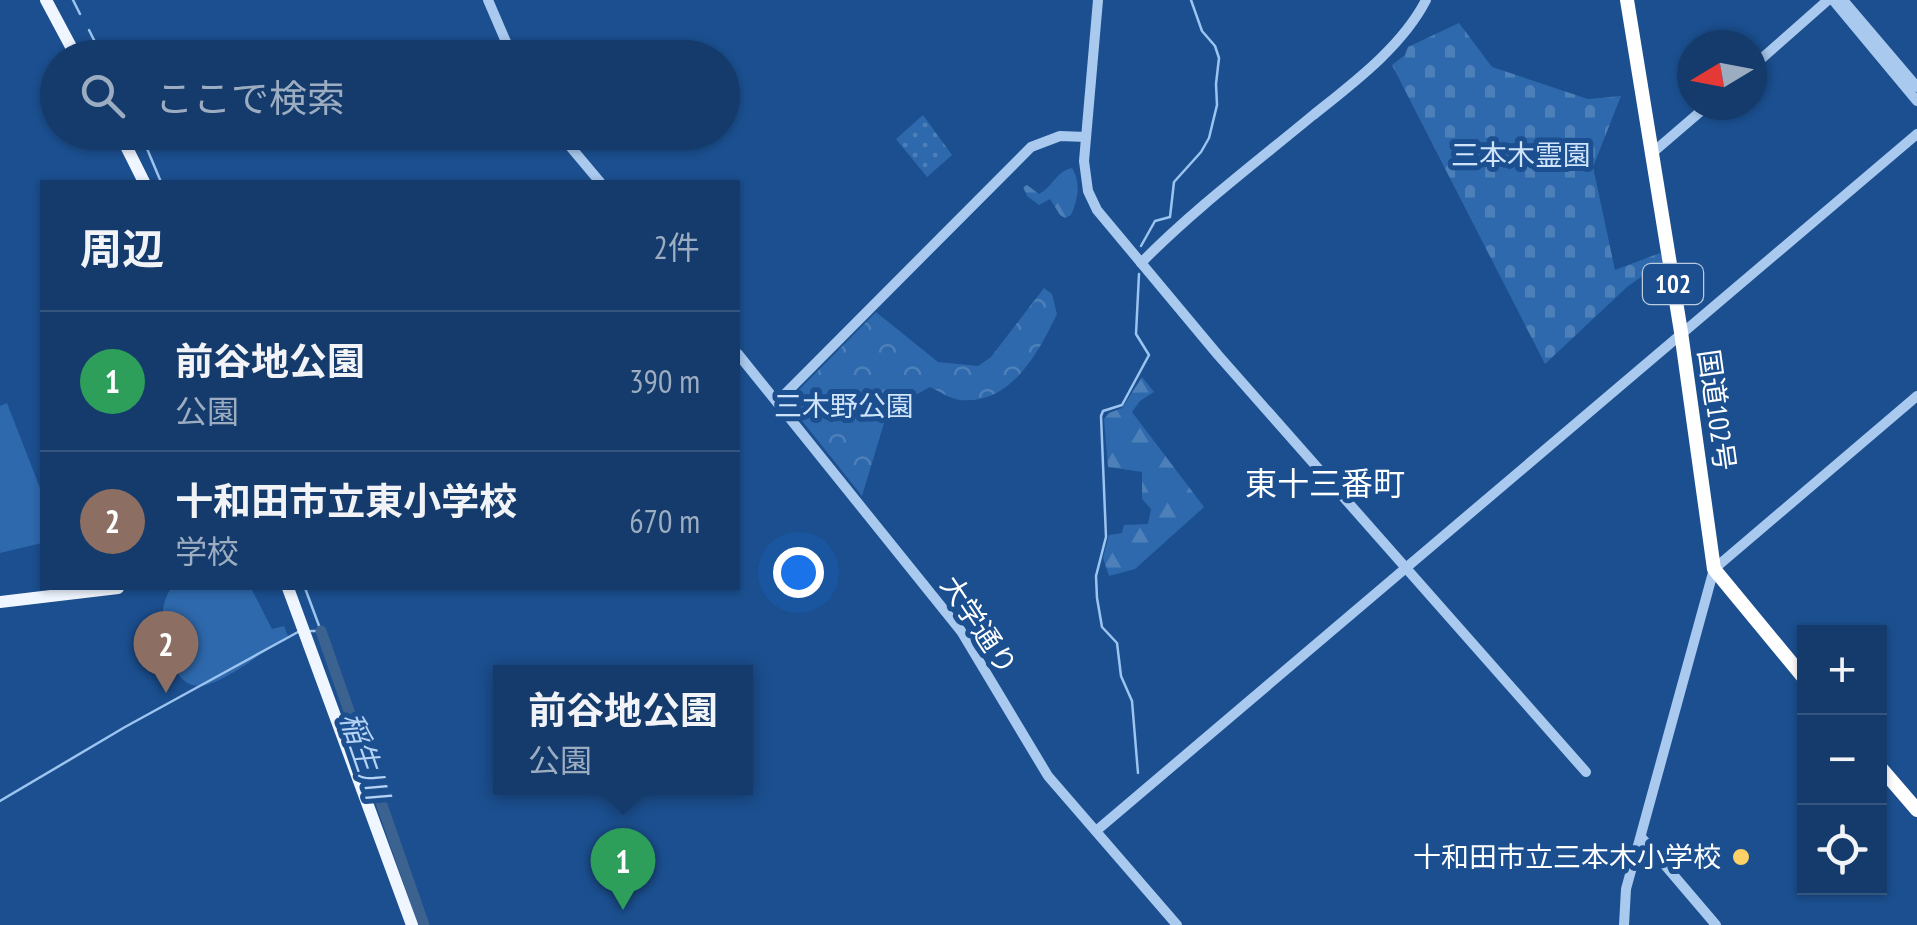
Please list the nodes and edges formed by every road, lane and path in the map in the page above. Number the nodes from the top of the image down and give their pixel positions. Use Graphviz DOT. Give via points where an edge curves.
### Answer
graph roads {
  1 [pos="46,0"];
  2 [pos="488,0"];
  3 [pos="1098,0"];
  4 [pos="1426,0"];
  5 [pos="1627,0"];
  6 [pos="1830,0"];
  7 [pos="1843,0"];
  8 [pos="67,40"];
  9 [pos="505,40"];
  10 [pos="1767,54"];
  11 [pos="1917,87"];
  12 [pos="1917,101"];
  13 [pos="1691,120"];
  14 [pos="1917,134"];
  15 [pos="1086,137"];
  16 [pos="128,150"];
  17 [pos="573,150"];
  18 [pos="1651,154"];
  19 [pos="143,180"];
  20 [pos="598,180"];
  21 [pos="1140,263"];
  22 [pos="1681,332"];
  23 [pos="740,356"];
  24 [pos="1917,396"];
  25 [pos="777,402"];
  26 [pos="1405,568"];
  27 [pos="1714,569"];
  28 [pos="101,590"];
  29 [pos="289,590"];
  30 [pos="0,602"];
  31 [pos="1797,670"];
  32 [pos="1586,772"];
  33 [pos="1887,775"];
  34 [pos="1917,810"];
  35 [pos="1096,831"];
  36 [pos="1642,837"];
  37 [pos="412,925"];
  38 [pos="1177,925"];
  39 [pos="1624,925"];
  40 [pos="1716,925"];
  1 -- 8 [label="main road"];
  2 -- 9 [label="street"];
  3 -- 15 [label="street"];
  4 -- 21 [label="street" via="1379,58"];
  5 -- 18 [label="highway, 国道102号 / 102"];
  6 -- 10 [label="street"];
  6 -- 12 [label="street"];
  7 -- 11 [label="street"];
  13 -- 18 [label="street"];
  14 -- 22 [label="street"];
  15 -- 21 [label="street" via="1088,191"];
  15 -- 25 [label="street" via="1060,136 1031,147"];
  16 -- 19 [label="main road"];
  17 -- 20 [label="street"];
  18 -- 22 [label="highway, 国道102号 / 102"];
  21 -- 26 [label="street"];
  22 -- 26 [label="street"];
  22 -- 27 [label="highway, 国道102号 / 102"];
  23 -- 25 [label="street, 大学通り"];
  24 -- 27 [label="street"];
  25 -- 35 [label="street, 大学通り" via="962,631 1048,776"];
  26 -- 32 [label="street"];
  26 -- 35 [label="street"];
  27 -- 31 [label="highway"];
  27 -- 36 [label="street"];
  28 -- 30 [label="main road"];
  29 -- 37 [label="main road"];
  33 -- 34 [label="highway"];
  35 -- 38 [label="street, 大学通り"];
  36 -- 39 [label="street" via="1624,898"];
  36 -- 40 [label="street"];
}
